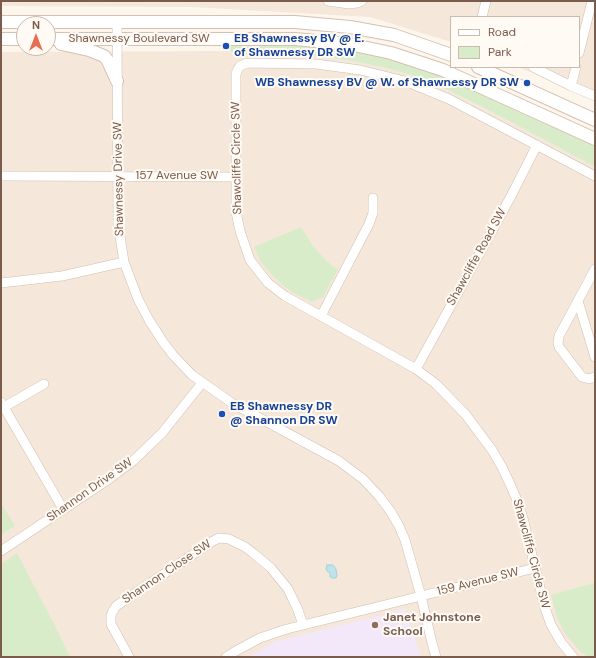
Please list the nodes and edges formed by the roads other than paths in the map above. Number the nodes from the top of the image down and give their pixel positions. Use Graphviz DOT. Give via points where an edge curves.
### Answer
graph roads {
  1 [pos="328,1"];
  2 [pos="362,1"];
  3 [pos="486,1"];
  4 [pos="592,1"];
  5 [pos="482,16"];
  6 [pos="1,22"];
  7 [pos="117,22"];
  8 [pos="1,39"];
  9 [pos="16,39"];
  10 [pos="56,39"];
  11 [pos="117,39"];
  12 [pos="56,44"];
  13 [pos="580,49"];
  14 [pos="450,55"];
  15 [pos="480,68"];
  16 [pos="535,68"];
  17 [pos="576,68"];
  18 [pos="117,81"];
  19 [pos="571,86"];
  20 [pos="595,96"];
  21 [pos="595,120"];
  22 [pos="595,139"];
  23 [pos="537,145"];
  24 [pos="1,176"];
  25 [pos="118,176"];
  26 [pos="236,176"];
  27 [pos="595,176"];
  28 [pos="373,198"];
  29 [pos="124,262"];
  30 [pos="595,269"];
  31 [pos="1,283"];
  32 [pos="578,301"];
  33 [pos="320,316"];
  34 [pos="595,357"];
  35 [pos="416,369"];
  36 [pos="595,377"];
  37 [pos="202,383"];
  38 [pos="44,384"];
  39 [pos="3,404"];
  40 [pos="63,509"];
  41 [pos="1,551"];
  42 [pos="536,568"];
  43 [pos="421,596"];
  44 [pos="303,625"];
  45 [pos="129,657"];
  46 [pos="226,657"];
  47 [pos="436,657"];
  48 [pos="573,657"];
  1 -- 2 [label="street" via="349,4"];
  3 -- 5 [label="street"];
  4 -- 13 [label="street"];
  6 -- 7 [label="main road, Shawnessy Boulevard SW"];
  7 -- 11 [label="street, Shawnessy Drive SW"];
  7 -- 14 [label="main road, Shawnessy Boulevard SW" via="295,22 350,27 394,35"];
  8 -- 9 [label="main road"];
  10 -- 11 [label="main road, Shawnessy Boulevard SW"];
  11 -- 18 [label="street, Shawnessy Drive SW"];
  11 -- 22 [label="main road, Shawnessy Boulevard SW" via="295,39 349,44 391,53 443,70"];
  12 -- 18 [label="main road" via="89,50 104,56"];
  15 -- 21 [label="main road"];
  16 -- 19 [label="street"];
  17 -- 19 [label="street"];
  18 -- 25 [label="street, Shawnessy Drive SW"];
  19 -- 20 [label="street"];
  23 -- 26 [label="street, Shawcliffe Circle SW" via="449,99 405,81 360,70 316,64 250,63 240,66 236,74"];
  23 -- 27 [label="street, Shawcliffe Circle SW"];
  23 -- 35 [label="street, Shawcliffe Road SW"];
  24 -- 25 [label="street, 157 Avenue SW"];
  25 -- 26 [label="street, 157 Avenue SW"];
  25 -- 29 [label="street, Shawnessy Drive SW" via="118,223"];
  26 -- 33 [label="street, Shawcliffe Circle SW" via="236,212 242,240 250,260 276,290"];
  28 -- 33 [label="street" via="373,213 369,224"];
  29 -- 31 [label="street" via="62,276"];
  29 -- 37 [label="street, Shawnessy Drive SW" via="138,300 159,336 173,355"];
  30 -- 32 [label="street"];
  32 -- 34 [label="street"];
  32 -- 36 [label="street" via="559,336 558,343 582,377"];
  33 -- 35 [label="street, Shawcliffe Circle SW"];
  35 -- 42 [label="street, Shawcliffe Circle SW" via="452,400 492,450 517,500"];
  37 -- 40 [label="street, Shannon Drive SW" via="162,433 133,461"];
  37 -- 43 [label="street, Shawnessy Drive SW" via="232,403 339,461 363,479 382,500 399,526"];
  38 -- 39 [label="street"];
  39 -- 40 [label="street"];
  40 -- 41 [label="street, Shannon Drive SW"];
  42 -- 43 [label="street, 159 Avenue SW"];
  42 -- 48 [label="street, Shawcliffe Circle SW" via="551,625"];
  43 -- 44 [label="street"];
  43 -- 47 [label="street, Shawnessy Drive SW"];
  44 -- 45 [label="street, Shannon Close SW" via="288,589 271,568 239,544 219,538 116,606 111,615 111,624"];
  44 -- 46 [label="street" via="260,638"];
}
